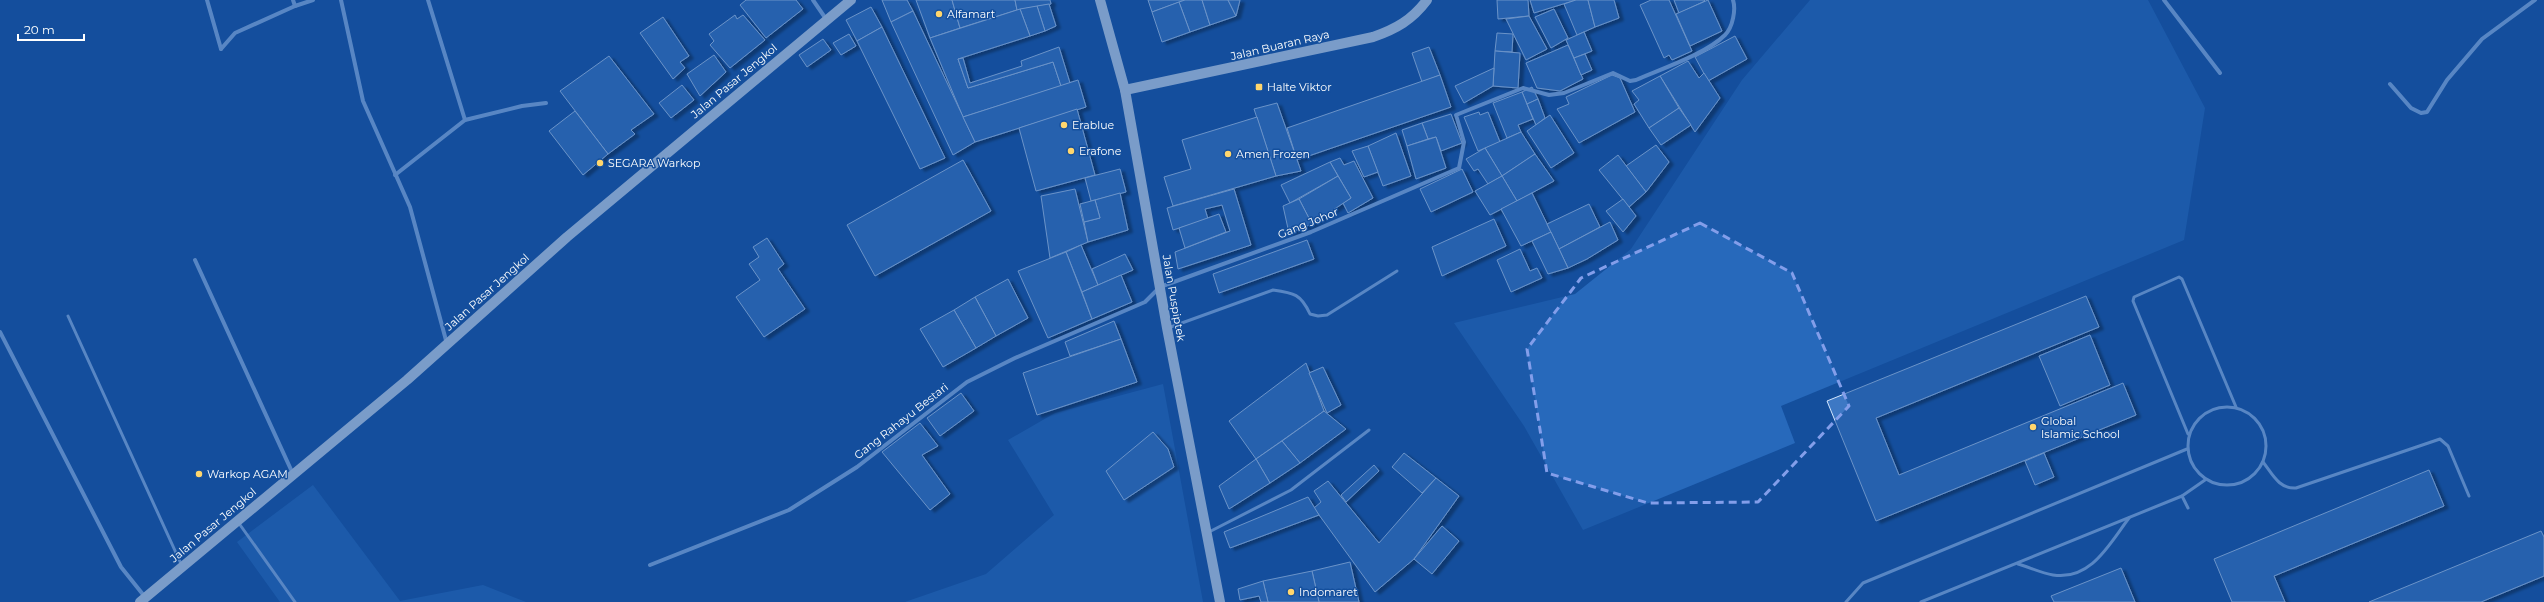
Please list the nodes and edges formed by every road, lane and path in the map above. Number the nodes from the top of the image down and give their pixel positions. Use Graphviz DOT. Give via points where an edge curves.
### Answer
graph roads {
  1 [pos="207,0"];
  2 [pos="293,0"];
  3 [pos="313,0"];
  4 [pos="341,0"];
  5 [pos="428,0"];
  6 [pos="813,0"];
  7 [pos="851,0"];
  8 [pos="1100,0"];
  9 [pos="1427,0"];
  10 [pos="1733,0"];
  11 [pos="2164,0"];
  12 [pos="2535,0"];
  13 [pos="296,6"];
  14 [pos="826,19"];
  15 [pos="2220,73"];
  16 [pos="2390,84"];
  17 [pos="1125,90"];
  18 [pos="546,103"];
  19 [pos="465,120"];
  20 [pos="395,175"];
  21 [pos="195,260"];
  22 [pos="1397,271"];
  23 [pos="1160,287"];
  24 [pos="68,316"];
  25 [pos="1167,328"];
  26 [pos="0,332"];
  27 [pos="447,344"];
  28 [pos="2236,407"];
  29 [pos="1369,430"];
  30 [pos="2188,434"];
  31 [pos="2187,449"];
  32 [pos="2263,462"];
  33 [pos="293,474"];
  34 [pos="2205,480"];
  35 [pos="2182,496"];
  36 [pos="2469,496"];
  37 [pos="2188,508"];
  38 [pos="2129,518"];
  39 [pos="237,521"];
  40 [pos="1207,534"];
  41 [pos="2017,564"];
  42 [pos="650,565"];
  43 [pos="182,566"];
  44 [pos="143,600"];
  45 [pos="295,602"];
  46 [pos="1220,602"];
  47 [pos="1846,602"];
  48 [pos="1921,602"];
  1 -- 13 [label="street" via="221,49 235,33"];
  2 -- 13 [label="street"];
  3 -- 13 [label="street"];
  4 -- 20 [label="street" via="363,101"];
  5 -- 19 [label="street"];
  6 -- 14 [label="street"];
  7 -- 14 [label="main road, Jalan Pasar Jengkol"];
  8 -- 17 [label="main road, Jalan Puspiptek"];
  9 -- 17 [label="main road, Jalan Buaran Raya" via="1416,15 1396,29 1373,37"];
  10 -- 23 [label="street, Gang Johor" via="1736,9 1726,34 1673,65 1630,81 1613,73 1564,93 1549,95 1523,88 1456,115 1464,142 1459,168 1311,232"];
  11 -- 15 [label="street"];
  12 -- 16 [label="street" via="2482,39 2447,80 2427,112 2414,110"];
  14 -- 27 [label="main road, Jalan Pasar Jengkol" via="567,237"];
  17 -- 23 [label="main road, Jalan Puspiptek"];
  18 -- 19 [label="street"];
  19 -- 20 [label="street"];
  20 -- 27 [label="street" via="410,207"];
  21 -- 33 [label="street"];
  22 -- 25 [label="lane" via="1327,315 1310,314 1303,299 1290,292 1273,290"];
  23 -- 25 [label="main road, Jalan Puspiptek"];
  23 -- 42 [label="street, Gang Rahayu Bestari" via="1145,302 1015,358 967,382 857,466 789,510"];
  24 -- 43 [label="lane"];
  25 -- 40 [label="main road, Jalan Puspiptek"];
  26 -- 44 [label="street" via="122,567"];
  27 -- 33 [label="main road, Jalan Pasar Jengkol"];
  28 -- 30 [label="lane" via="2216,407 2199,417"];
  28 -- 30 [label="lane" via="2182,278 2134,296 2133,301"];
  28 -- 32 [label="lane" via="2256,419 2263,431 2266,453"];
  29 -- 40 [label="lane" via="1291,490"];
  30 -- 31 [label="lane"];
  31 -- 34 [label="lane" via="2195,471"];
  31 -- 47 [label="lane" via="1863,584"];
  32 -- 34 [label="lane" via="2249,479 2236,484 2227,486"];
  32 -- 36 [label="lane" via="2280,485 2296,488 2440,439 2448,446"];
  33 -- 39 [label="main road, Jalan Pasar Jengkol"];
  34 -- 35 [label="lane"];
  35 -- 37 [label="lane"];
  35 -- 38 [label="lane"];
  38 -- 41 [label="lane"];
  38 -- 41 [label="lane" via="2097,562 2086,569 2067,575 2053,575"];
  39 -- 43 [label="main road, Jalan Pasar Jengkol"];
  39 -- 45 [label="lane"];
  40 -- 46 [label="main road, Jalan Puspiptek"];
  41 -- 48 [label="lane"];
  43 -- 44 [label="main road, Jalan Pasar Jengkol"];
}
